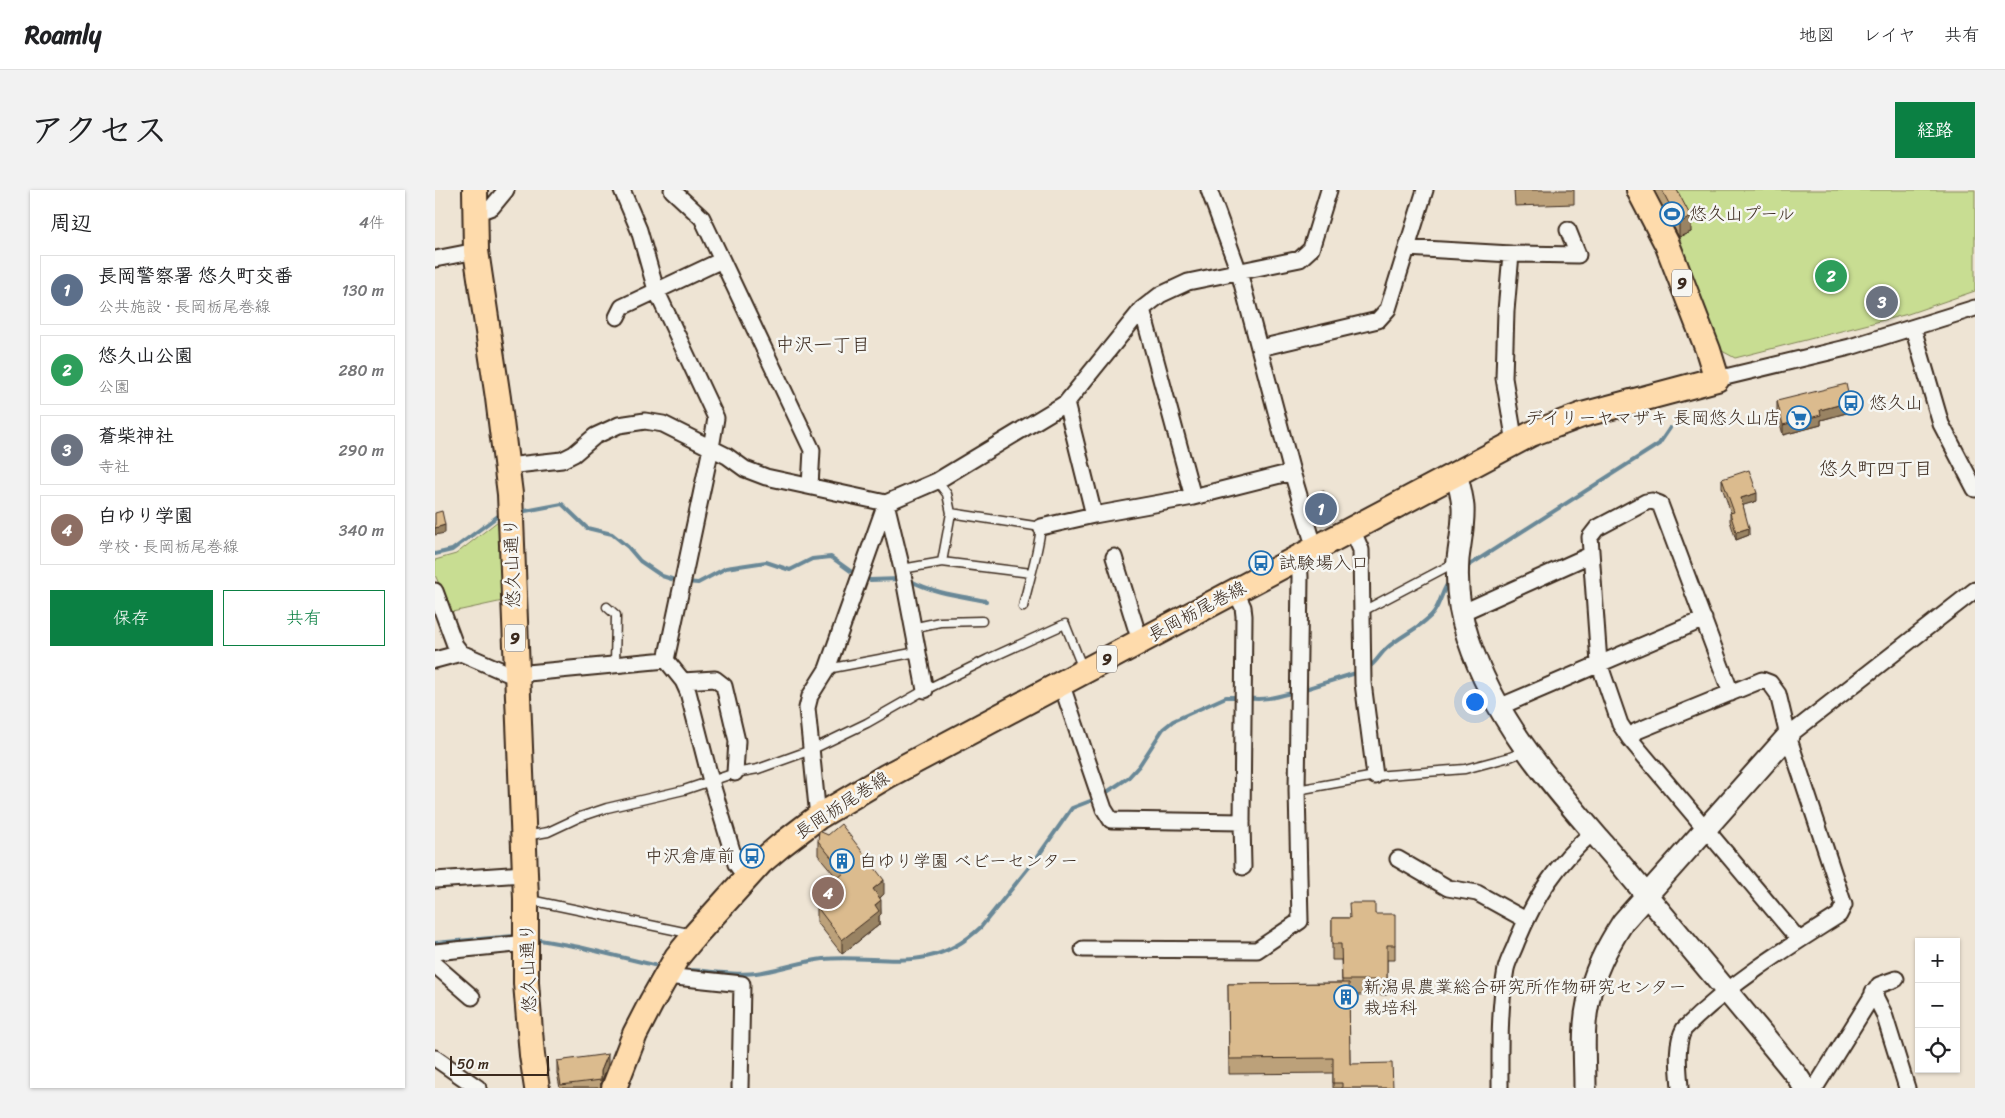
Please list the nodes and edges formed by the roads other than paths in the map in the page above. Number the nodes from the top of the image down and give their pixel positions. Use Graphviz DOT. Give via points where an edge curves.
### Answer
graph roads {
  1 [pos="507,190"];
  2 [pos="622,190"];
  3 [pos="672,190"];
  4 [pos="1209,190"];
  5 [pos="1329,190"];
  6 [pos="1425,190"];
  7 [pos="1639,190"];
  8 [pos="475,201"];
  9 [pos="1567,230"];
  10 [pos="1407,248"];
  11 [pos="476,251"];
  12 [pos="1511,254"];
  13 [pos="435,259"];
  14 [pos="722,260"];
  15 [pos="1239,272"];
  16 [pos="656,290"];
  17 [pos="1975,308"];
  18 [pos="1142,309"];
  19 [pos="617,317"];
  20 [pos="1913,328"];
  21 [pos="1260,348"];
  22 [pos="1717,379"];
  23 [pos="1066,403"];
  24 [pos="1515,443"];
  25 [pos="711,448"];
  26 [pos="507,466"];
  27 [pos="1292,472"];
  28 [pos="1456,474"];
  29 [pos="937,481"];
  30 [pos="810,486"];
  31 [pos="1975,487"];
  32 [pos="1193,497"];
  33 [pos="886,503"];
  34 [pos="951,513"];
  35 [pos="1094,515"];
  36 [pos="1041,527"];
  37 [pos="1352,529"];
  38 [pos="1307,553"];
  39 [pos="1590,555"];
  40 [pos="1114,557"];
  41 [pos="1458,561"];
  42 [pos="942,562"];
  43 [pos="902,569"];
  44 [pos="1031,573"];
  45 [pos="1235,590"];
  46 [pos="1975,590"];
  47 [pos="435,591"];
  48 [pos="607,607"];
  49 [pos="1023,607"];
  50 [pos="1363,611"];
  51 [pos="1461,613"];
  52 [pos="1704,619"];
  53 [pos="982,621"];
  54 [pos="912,628"];
  55 [pos="1141,642"];
  56 [pos="917,652"];
  57 [pos="461,653"];
  58 [pos="435,660"];
  59 [pos="665,660"];
  60 [pos="1599,663"];
  61 [pos="615,664"];
  62 [pos="827,669"];
  63 [pos="1084,672"];
  64 [pos="517,674"];
  65 [pos="683,681"];
  66 [pos="1061,683"];
  67 [pos="925,690"];
  68 [pos="1731,693"];
  69 [pos="1499,707"];
  70 [pos="1788,736"];
  71 [pos="1630,738"];
  72 [pos="811,750"];
  73 [pos="1526,750"];
  74 [pos="735,773"];
  75 [pos="1375,776"];
  76 [pos="711,781"];
  77 [pos="1297,790"];
  78 [pos="818,817"];
  79 [pos="1242,822"];
  80 [pos="1705,829"];
  81 [pos="1593,832"];
  82 [pos="523,836"];
  83 [pos="1398,859"];
  84 [pos="1243,868"];
  85 [pos="524,874"];
  86 [pos="746,878"];
  87 [pos="435,880"];
  88 [pos="1647,896"];
  89 [pos="526,899"];
  90 [pos="1526,920"];
  91 [pos="695,934"];
  92 [pos="1799,940"];
  93 [pos="527,943"];
  94 [pos="1083,949"];
  95 [pos="435,952"];
  96 [pos="435,965"];
  97 [pos="666,976"];
  98 [pos="1896,979"];
  99 [pos="1727,991"];
  100 [pos="1873,992"];
  101 [pos="472,997"];
  102 [pos="435,1058"];
  103 [pos="479,1088"];
  104 [pos="537,1088"];
  105 [pos="614,1088"];
  106 [pos="740,1088"];
  107 [pos="1500,1088"];
  108 [pos="1585,1088"];
  109 [pos="1680,1088"];
  110 [pos="1805,1088"];
  111 [pos="1815,1088"];
  112 [pos="1907,1088"];
  1 -- 8 [label="street" via="493,207"];
  2 -- 16 [label="street" via="639,230"];
  3 -- 14 [label="street" via="702,218"];
  4 -- 15 [label="street"];
  5 -- 15 [label="street" via="1311,249 1300,259"];
  6 -- 10 [label="street"];
  7 -- 22 [label="main road, 9" via="1667,244"];
  8 -- 11 [label="main road, 悠久山通り / 9"];
  9 -- 12 [label="street" via="1578,255"];
  10 -- 12 [label="street"];
  10 -- 21 [label="street" via="1388,309 1378,320"];
  11 -- 13 [label="street"];
  11 -- 26 [label="main road, 悠久山通り / 9"];
  12 -- 24 [label="street" via="1504,378"];
  14 -- 16 [label="street"];
  14 -- 30 [label="street" via="812,450"];
  15 -- 18 [label="street" via="1187,282 1153,299"];
  15 -- 21 [label="street"];
  16 -- 19 [label="street" via="622,307"];
  16 -- 25 [label="street" via="716,418"];
  17 -- 20 [label="street"];
  18 -- 23 [label="street"];
  18 -- 32 [label="street"];
  20 -- 22 [label="street" via="1850,347"];
  20 -- 31 [label="street" via="1941,424"];
  21 -- 27 [label="street"];
  22 -- 24 [label="main road, 長岡栃尾巻線 / 9" via="1582,415"];
  23 -- 29 [label="street"];
  23 -- 35 [label="street"];
  24 -- 28 [label="main road, 長岡栃尾巻線 / 9"];
  25 -- 26 [label="street" via="663,424 645,421 619,425 595,436 562,460"];
  25 -- 30 [label="street" via="745,469"];
  25 -- 59 [label="street"];
  26 -- 64 [label="main road, 悠久山通り / 9"];
  27 -- 32 [label="street"];
  27 -- 38 [label="street"];
  28 -- 37 [label="main road, 長岡栃尾巻線 / 9"];
  28 -- 41 [label="street" via="1463,507"];
  29 -- 33 [label="street"];
  29 -- 34 [label="lane" via="947,494"];
  30 -- 33 [label="street"];
  32 -- 35 [label="street"];
  33 -- 43 [label="street"];
  33 -- 62 [label="street"];
  34 -- 36 [label="lane"];
  34 -- 42 [label="lane"];
  35 -- 36 [label="street"];
  36 -- 44 [label="lane"];
  37 -- 38 [label="main road, 長岡栃尾巻線 / 9"];
  37 -- 50 [label="street" via="1361,550"];
  38 -- 45 [label="main road, 長岡栃尾巻線 / 9"];
  38 -- 77 [label="street" via="1300,577"];
  39 -- 51 [label="street"];
  39 -- 52 [label="street" via="1590,537 1597,528 1646,502 1657,502"];
  39 -- 60 [label="street"];
  40 -- 55 [label="street"];
  41 -- 50 [label="lane"];
  41 -- 51 [label="street"];
  42 -- 43 [label="lane"];
  42 -- 44 [label="lane"];
  43 -- 54 [label="street"];
  44 -- 49 [label="lane"];
  45 -- 55 [label="main road, 長岡栃尾巻線 / 9"];
  45 -- 79 [label="street" via="1244,616"];
  46 -- 70 [label="street"];
  47 -- 57 [label="street"];
  48 -- 61 [label="lane" via="616,615"];
  50 -- 75 [label="street" via="1363,683"];
  51 -- 69 [label="street" via="1467,638"];
  52 -- 60 [label="street"];
  52 -- 68 [label="street"];
  53 -- 54 [label="lane" via="940,622"];
  54 -- 56 [label="street"];
  55 -- 63 [label="main road, 長岡栃尾巻線 / 9"];
  56 -- 62 [label="lane"];
  56 -- 67 [label="street"];
  57 -- 58 [label="street"];
  57 -- 64 [label="street" via="507,673"];
  59 -- 61 [label="street"];
  59 -- 65 [label="street"];
  60 -- 69 [label="street"];
  60 -- 71 [label="street" via="1621,724"];
  61 -- 64 [label="street"];
  62 -- 72 [label="street" via="810,696 807,708"];
  63 -- 66 [label="main road, 長岡栃尾巻線 / 9"];
  63 -- 67 [label="lane" via="1065,624"];
  64 -- 82 [label="main road, 悠久山通り / 9"];
  65 -- 74 [label="street" via="715,679 724,686 737,741"];
  65 -- 76 [label="street"];
  66 -- 78 [label="main road, 長岡栃尾巻線 / 9" via="887,776"];
  66 -- 79 [label="street" via="1104,809 1111,820"];
  67 -- 72 [label="lane"];
  68 -- 70 [label="street" via="1762,680 1769,683 1778,694"];
  68 -- 71 [label="street" via="1637,731"];
  69 -- 73 [label="street"];
  70 -- 80 [label="street"];
  70 -- 92 [label="street" via="1844,906 1839,915"];
  71 -- 80 [label="street"];
  72 -- 74 [label="lane" via="758,769"];
  72 -- 78 [label="street"];
  73 -- 75 [label="lane" via="1465,769"];
  73 -- 81 [label="street"];
  74 -- 76 [label="lane"];
  75 -- 77 [label="lane"];
  76 -- 82 [label="lane" via="607,808 548,832"];
  76 -- 86 [label="street" via="736,864"];
  77 -- 94 [label="street" via="1301,921 1257,950"];
  78 -- 86 [label="main road, 長岡栃尾巻線 / 9" via="761,862"];
  79 -- 84 [label="street"];
  80 -- 88 [label="street"];
  80 -- 92 [label="street"];
  81 -- 88 [label="street"];
  81 -- 90 [label="street" via="1560,864"];
  82 -- 85 [label="main road, 悠久山通り / 9"];
  83 -- 90 [label="street" via="1448,888 1477,893"];
  85 -- 87 [label="street"];
  85 -- 89 [label="main road, 悠久山通り / 9"];
  86 -- 91 [label="main road, 長岡栃尾巻線 / 9"];
  88 -- 99 [label="street"];
  88 -- 108 [label="street" via="1612,939 1593,982 1585,1022"];
  89 -- 91 [label="lane"];
  89 -- 93 [label="main road, 悠久山通り / 9"];
  90 -- 107 [label="street" via="1507,968 1502,1006"];
  91 -- 97 [label="main road, 長岡栃尾巻線 / 9"];
  92 -- 99 [label="street"];
  93 -- 95 [label="street"];
  93 -- 104 [label="main road, 悠久山通り / 9" via="527,992"];
  96 -- 101 [label="street"];
  97 -- 105 [label="main road, 長岡栃尾巻線 / 9" via="635,1034"];
  97 -- 106 [label="street" via="742,984"];
  98 -- 100 [label="street" via="1879,985"];
  99 -- 109 [label="street" via="1692,1021 1680,1036"];
  99 -- 110 [label="street"];
  100 -- 111 [label="street"];
  100 -- 112 [label="street" via="1884,1014"];
  102 -- 103 [label="street"];
}
